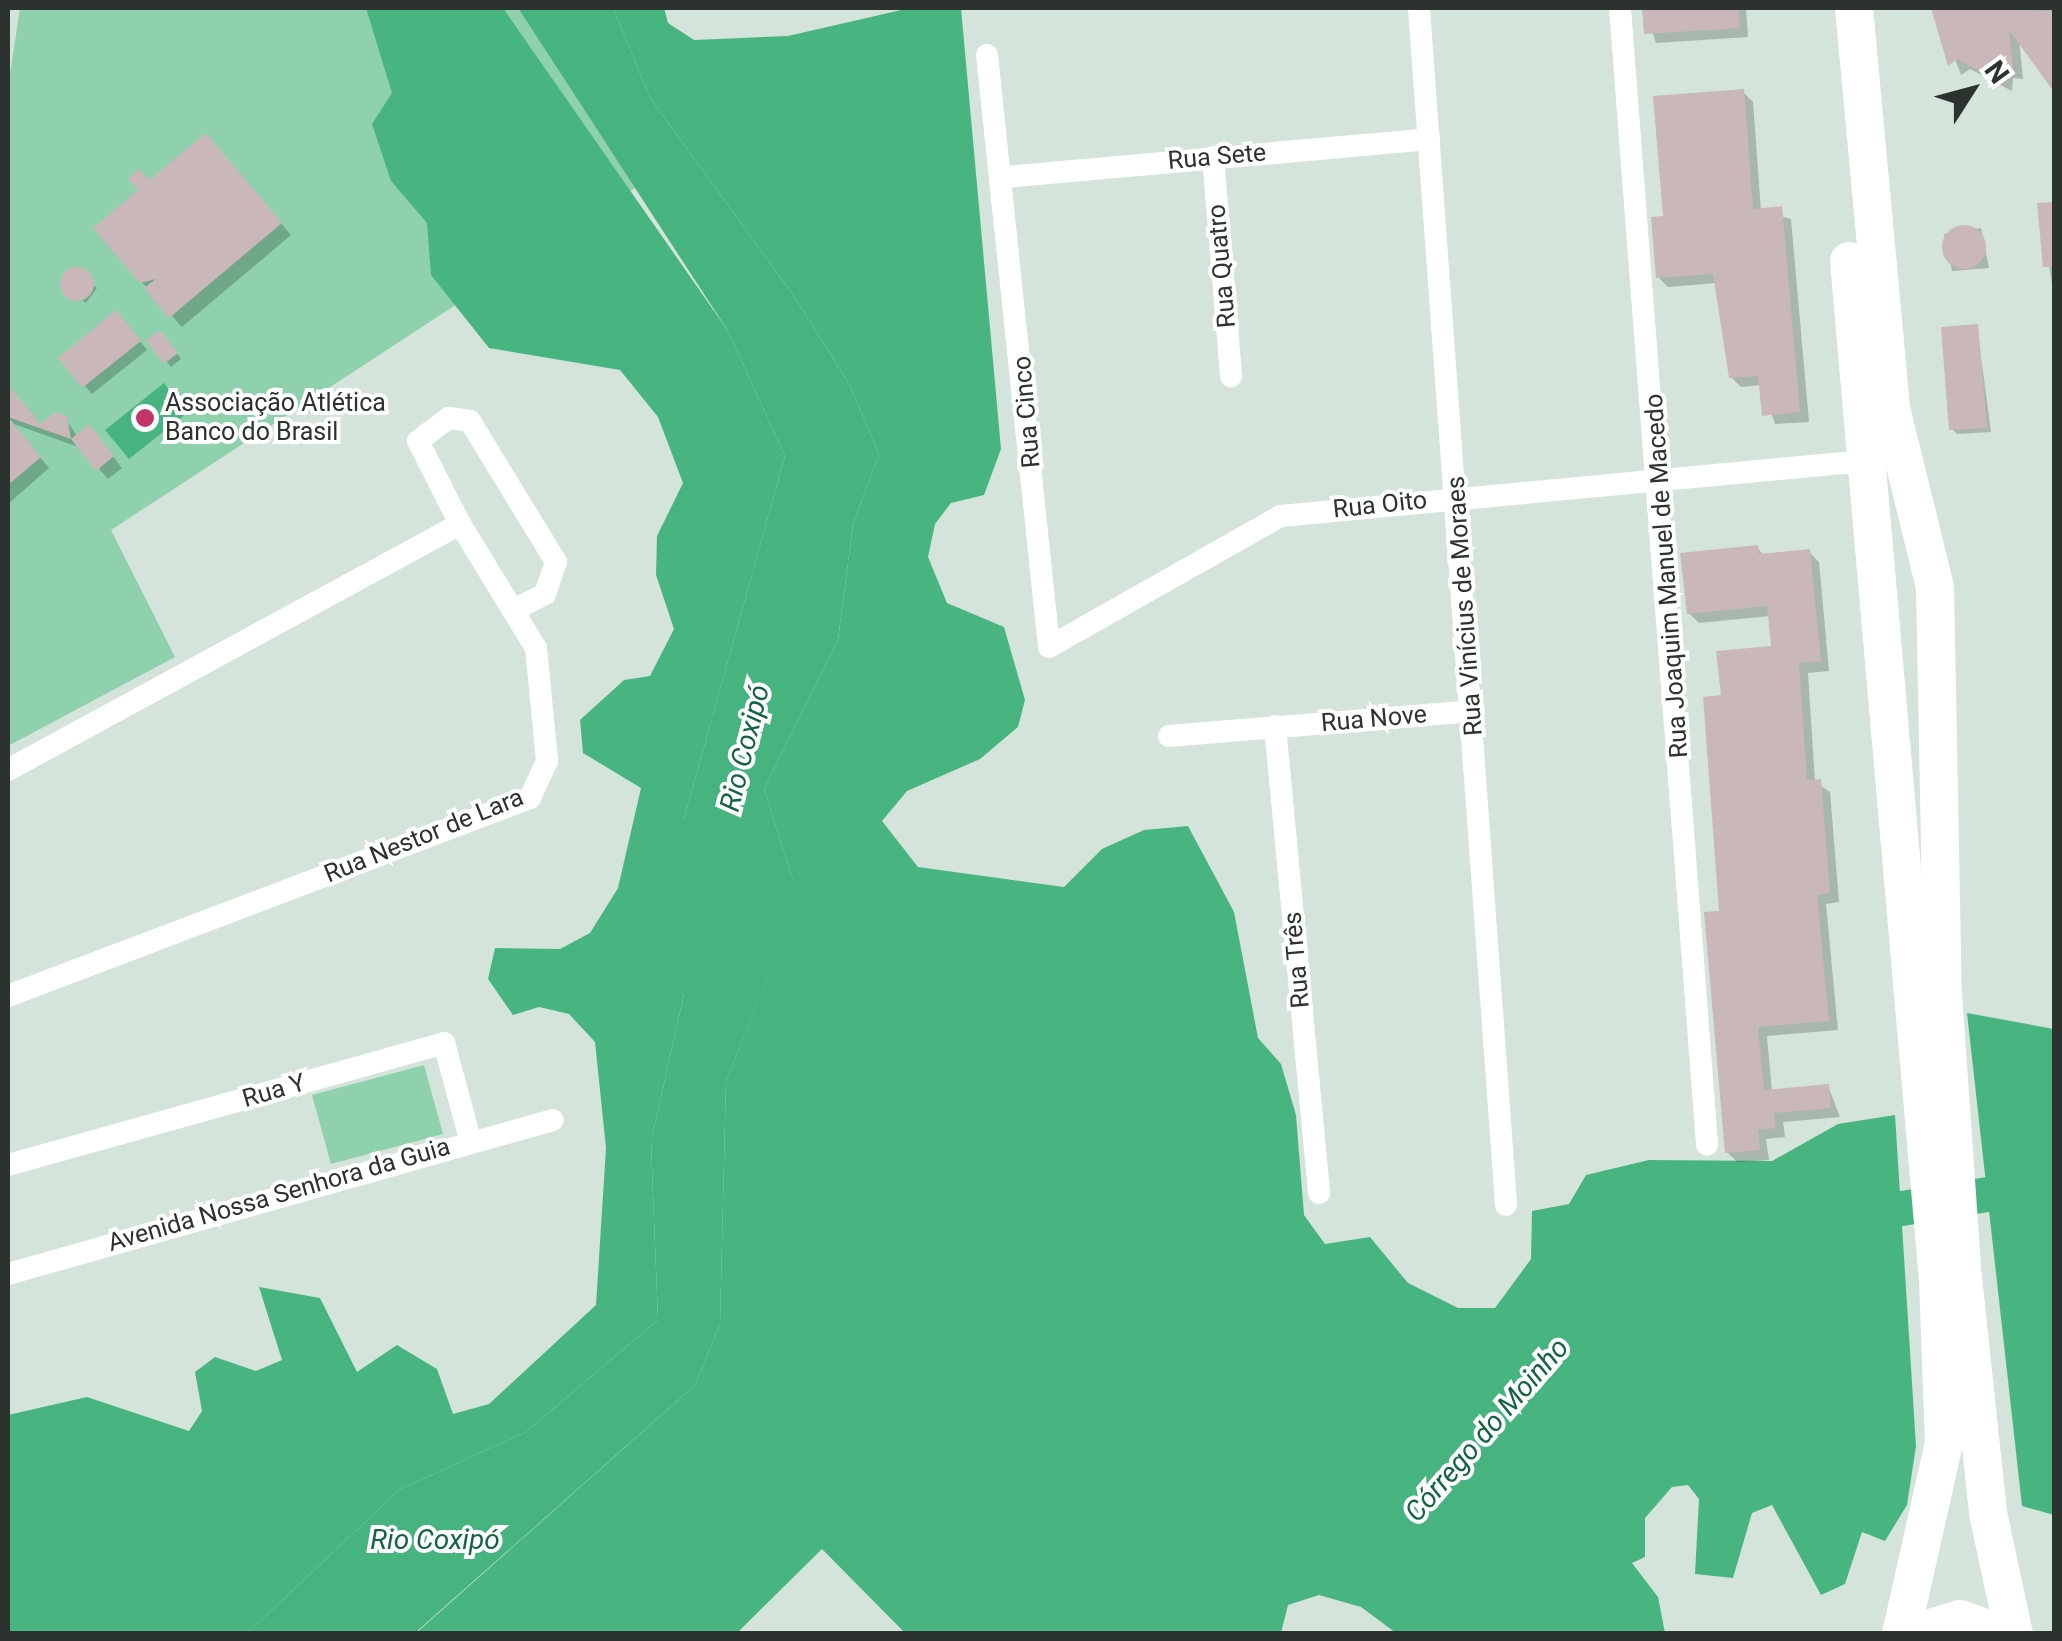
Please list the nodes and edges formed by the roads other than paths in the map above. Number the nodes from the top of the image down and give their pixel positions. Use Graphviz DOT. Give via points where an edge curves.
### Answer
graph roads {
  1 [pos="1419,8"];
  2 [pos="1620,8"];
  3 [pos="1830,8"];
  4 [pos="1854,8"];
  5 [pos="987,54"];
  6 [pos="1429,139"];
  7 [pos="1213,157"];
  8 [pos="1005,177"];
  9 [pos="1231,376"];
  10 [pos="1864,461"];
  11 [pos="1660,476"];
  12 [pos="1456,496"];
  13 [pos="460,524"];
  14 [pos="513,610"];
  15 [pos="1049,648"];
  16 [pos="1474,711"];
  17 [pos="1275,726"];
  18 [pos="1168,736"];
  19 [pos="8,770"];
  20 [pos="8,996"];
  21 [pos="1937,1100"];
  22 [pos="552,1120"];
  23 [pos="470,1139"];
  24 [pos="1707,1145"];
  25 [pos="8,1165"];
  26 [pos="1319,1193"];
  27 [pos="1506,1205"];
  28 [pos="8,1274"];
  29 [pos="1950,1279"];
  30 [pos="1900,1634"];
  31 [pos="1912,1634"];
  32 [pos="2002,1634"];
  33 [pos="2014,1634"];
  1 -- 6 [label="street, Rua Vinícius de Moraes"];
  2 -- 11 [label="street, Rua Joaquim Manuel de Macedo"];
  3 -- 10 [label="main road"];
  4 -- 21 [label="main road" via="1891,408 1935,588"];
  5 -- 8 [label="street, Rua Cinco"];
  6 -- 7 [label="street, Rua Sete"];
  6 -- 12 [label="street, Rua Vinícius de Moraes"];
  7 -- 8 [label="street, Rua Sete"];
  7 -- 9 [label="street, Rua Quatro"];
  8 -- 15 [label="street, Rua Cinco"];
  10 -- 11 [label="street, Rua Oito"];
  10 -- 21 [label="main road"];
  11 -- 12 [label="street, Rua Oito"];
  11 -- 24 [label="street, Rua Joaquim Manuel de Macedo"];
  12 -- 15 [label="street, Rua Oito" via="1281,516"];
  12 -- 16 [label="street, Rua Vinícius de Moraes"];
  13 -- 14 [label="street, Rua Nestor de Lara"];
  13 -- 14 [label="street, Rua Nestor de Lara" via="418,442 449,418 470,421 556,562 545,594"];
  13 -- 19 [label="street"];
  14 -- 20 [label="street, Rua Nestor de Lara" via="536,648 547,760 530,798"];
  16 -- 17 [label="street, Rua Nove"];
  16 -- 27 [label="street, Rua Vinícius de Moraes"];
  17 -- 18 [label="street, Rua Nove"];
  17 -- 26 [label="street, Rua Três"];
  21 -- 29 [label="main road"];
  22 -- 23 [label="street, Avenida Nossa Senhora da Guia"];
  23 -- 25 [label="street, Rua Y" via="444,1043"];
  23 -- 28 [label="street, Avenida Nossa Senhora da Guia"];
  29 -- 30 [label="main road" via="1944,1443"];
  29 -- 33 [label="main road"];
  31 -- 32 [label="main road" via="1960,1619"];
}
